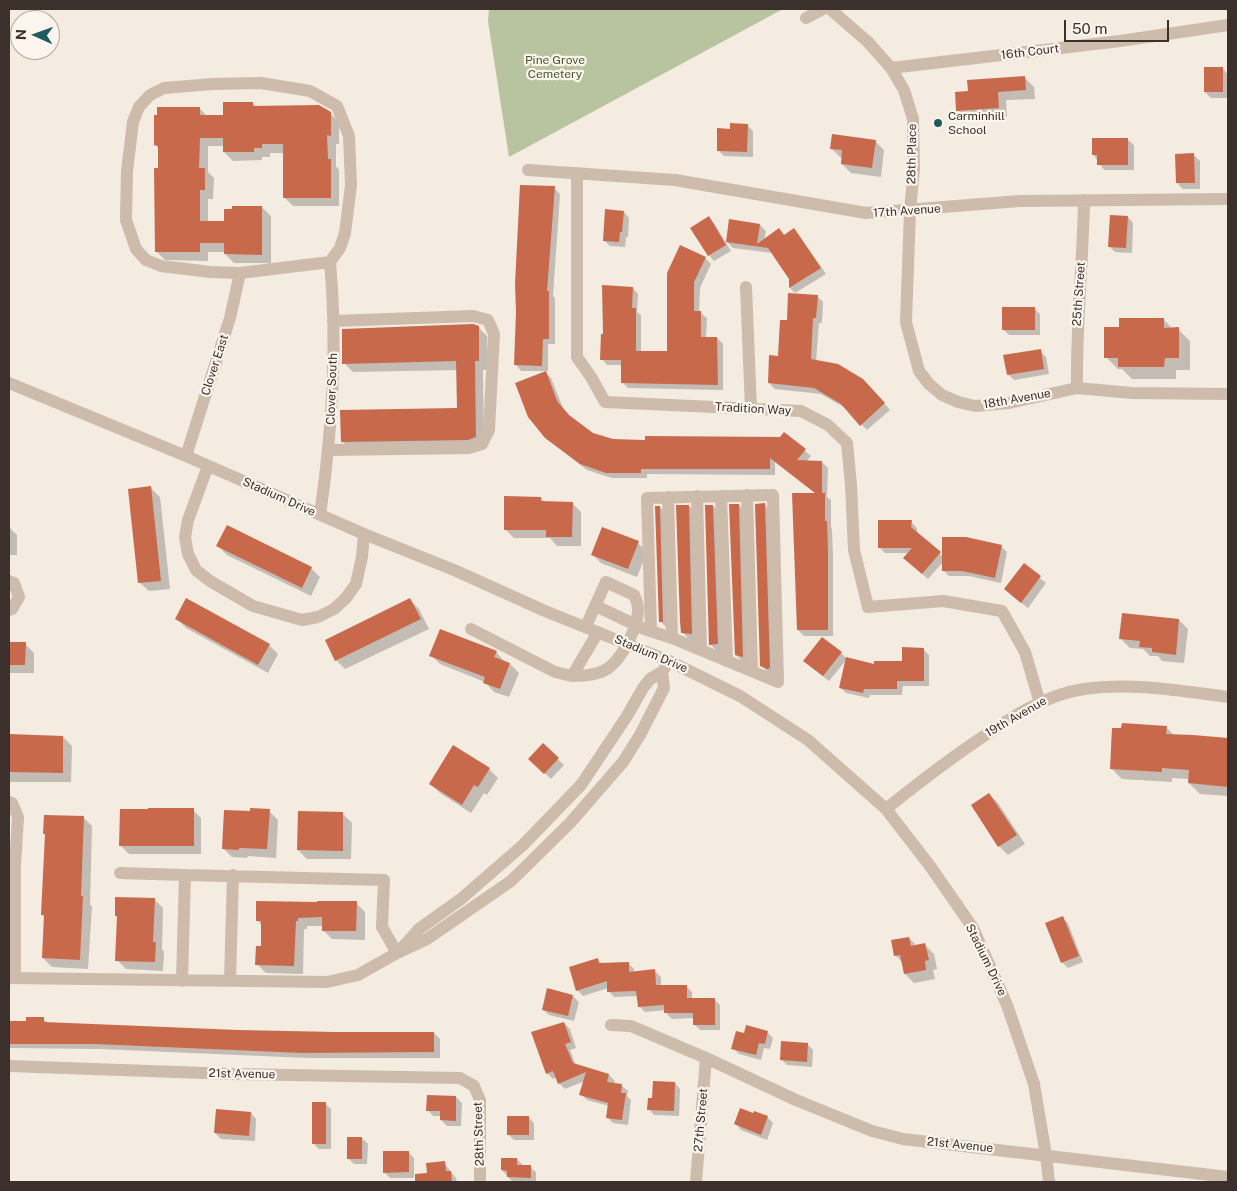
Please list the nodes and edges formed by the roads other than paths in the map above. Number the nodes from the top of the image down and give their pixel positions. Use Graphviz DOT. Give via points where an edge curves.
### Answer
graph roads {
  1 [pos="823,9"];
  2 [pos="830,9"];
  3 [pos="806,18"];
  4 [pos="1228,25"];
  5 [pos="891,68"];
  6 [pos="528,170"];
  7 [pos="577,173"];
  8 [pos="1084,200"];
  9 [pos="1228,200"];
  10 [pos="910,211"];
  11 [pos="330,262"];
  12 [pos="240,273"];
  13 [pos="746,287"];
  14 [pos="333,321"];
  15 [pos="9,383"];
  16 [pos="1077,388"];
  17 [pos="1228,394"];
  18 [pos="751,409"];
  19 [pos="328,450"];
  20 [pos="186,456"];
  21 [pos="208,466"];
  22 [pos="748,495"];
  23 [pos="697,496"];
  24 [pos="721,496"];
  25 [pos="668,497"];
  26 [pos="320,515"];
  27 [pos="364,534"];
  28 [pos="9,581"];
  29 [pos="596,606"];
  30 [pos="9,610"];
  31 [pos="635,625"];
  32 [pos="471,629"];
  33 [pos="592,629"];
  34 [pos="651,631"];
  35 [pos="672,638"];
  36 [pos="626,644"];
  37 [pos="701,650"];
  38 [pos="727,661"];
  39 [pos="666,666"];
  40 [pos="752,671"];
  41 [pos="572,676"];
  42 [pos="1228,697"];
  43 [pos="1040,703"];
  44 [pos="9,802"];
  45 [pos="886,809"];
  46 [pos="120,873"];
  47 [pos="185,875"];
  48 [pos="233,875"];
  49 [pos="397,953"];
  50 [pos="12,978"];
  51 [pos="182,981"];
  52 [pos="230,981"];
  53 [pos="611,1025"];
  54 [pos="706,1058"];
  55 [pos="9,1066"];
  56 [pos="474,1086"];
  57 [pos="1046,1155"];
  58 [pos="1228,1177"];
  59 [pos="480,1182"];
  60 [pos="696,1182"];
  61 [pos="1049,1182"];
  1 -- 3 [label="street"];
  2 -- 5 [label="street, 28th Place" via="868,42"];
  4 -- 5 [label="street, 16th Court"];
  5 -- 10 [label="street, 28th Place" via="904,90 913,119 914,169"];
  6 -- 7 [label="street, 17th Avenue"];
  7 -- 10 [label="street, 17th Avenue" via="675,180 866,214"];
  7 -- 18 [label="street, Tradition Way" via="577,358 605,402"];
  8 -- 9 [label="street, 17th Avenue"];
  8 -- 10 [label="street, 17th Avenue" via="1020,201"];
  8 -- 16 [label="street, 25th Street" via="1076,342"];
  10 -- 16 [label="street, 18th Avenue" via="906,322 919,371 929,384 942,395 975,406 1009,403"];
  11 -- 12 [label="street"];
  11 -- 12 [label="street" via="345,233 351,185 349,136 337,106 310,91 261,83 164,88 150,95 139,107 133,122 126,220 136,249 146,260 161,266"];
  11 -- 14 [label="street, Clover South"];
  12 -- 20 [label="street, Clover East" via="230,318"];
  13 -- 18 [label="street"];
  14 -- 19 [label="street, Clover South"];
  14 -- 19 [label="street" via="473,316 488,320 494,343 489,430 482,444 469,448"];
  15 -- 20 [label="street, Stadium Drive"];
  16 -- 17 [label="street, 18th Avenue"];
  18 -- 43 [label="street, Tradition Way" via="801,411 828,425 847,443 854,550 868,606 943,601 1002,611 1025,652"];
  19 -- 26 [label="street, Clover South"];
  20 -- 21 [label="street, Stadium Drive"];
  21 -- 26 [label="street, Stadium Drive"];
  21 -- 27 [label="street" via="188,520 185,537 188,554 196,570 253,606 302,620 334,609 356,584"];
  22 -- 24 [label="street"];
  22 -- 40 [label="street"];
  22 -- 40 [label="street" via="773,494 778,682"];
  23 -- 24 [label="street"];
  23 -- 25 [label="street"];
  23 -- 37 [label="street"];
  24 -- 38 [label="street"];
  25 -- 34 [label="street" via="647,498"];
  25 -- 35 [label="street"];
  26 -- 27 [label="street, Stadium Drive"];
  27 -- 33 [label="street, Stadium Drive"];
  28 -- 30 [label="street" via="14,583 19,596"];
  29 -- 31 [label="street"];
  29 -- 31 [label="street" via="606,582 634,595 638,608"];
  29 -- 33 [label="street"];
  31 -- 34 [label="street"];
  31 -- 36 [label="street"];
  32 -- 41 [label="street" via="555,672"];
  33 -- 36 [label="street, Stadium Drive"];
  33 -- 41 [label="street"];
  34 -- 35 [label="street"];
  35 -- 37 [label="street"];
  36 -- 39 [label="street, Stadium Drive"];
  36 -- 41 [label="street" via="612,666 593,675"];
  37 -- 38 [label="street"];
  38 -- 40 [label="street"];
  39 -- 45 [label="street, Stadium Drive" via="740,696 808,740"];
  39 -- 49 [label="street" via="646,684 581,785 523,845 461,899 419,929"];
  39 -- 49 [label="street" via="664,688 640,735 623,762 570,824 511,881 427,939"];
  42 -- 43 [label="street, 19th Avenue" via="1116,686 1084,689"];
  43 -- 45 [label="street, 19th Avenue" via="1009,719 940,766"];
  44 -- 50 [label="street" via="18,818"];
  45 -- 57 [label="street, Stadium Drive" via="973,928 1007,1004 1034,1084"];
  46 -- 47 [label="street"];
  47 -- 48 [label="street"];
  47 -- 51 [label="street"];
  48 -- 49 [label="street" via="384,880 382,927"];
  48 -- 52 [label="street"];
  49 -- 52 [label="street" via="342,980"];
  50 -- 51 [label="street"];
  51 -- 52 [label="street"];
  53 -- 54 [label="street, 21st Avenue" via="631,1026"];
  54 -- 57 [label="street, 21st Avenue" via="872,1131 903,1139"];
  54 -- 60 [label="street, 27th Street"];
  55 -- 56 [label="street, 21st Avenue" via="460,1078"];
  56 -- 59 [label="street, 28th Street" via="480,1100"];
  57 -- 58 [label="street, 21st Avenue"];
  57 -- 61 [label="street, Stadium Drive"];
}
